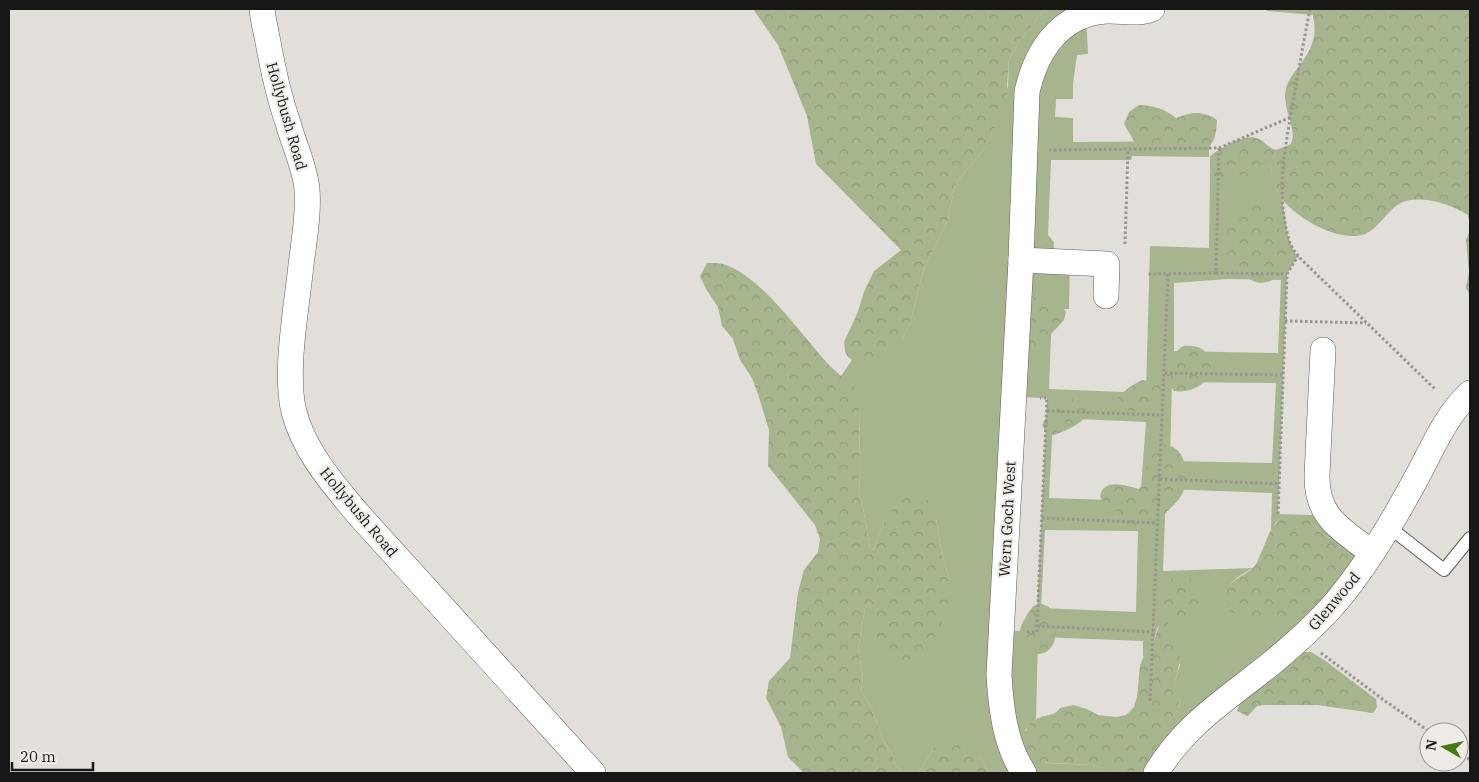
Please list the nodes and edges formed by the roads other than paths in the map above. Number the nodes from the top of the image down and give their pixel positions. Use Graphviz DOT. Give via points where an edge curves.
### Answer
graph roads {
  1 [pos="262,9"];
  2 [pos="1152,9"];
  3 [pos="1021,260"];
  4 [pos="1106,296"];
  5 [pos="1323,350"];
  6 [pos="1470,393"];
  7 [pos="1389,527"];
  8 [pos="1470,538"];
  9 [pos="1372,553"];
  10 [pos="593,773"];
  11 [pos="1024,773"];
  12 [pos="1156,773"];
  1 -- 10 [label="street, Hollybush Road" via="282,107 307,189 291,388 301,433 315,459 358,514"];
  2 -- 3 [label="street, Wern Goch West" via="1092,12 1062,28 1038,57 1027,92"];
  3 -- 4 [label="street" via="1107,264"];
  3 -- 11 [label="street, Wern Goch West" via="999,675 1001,702 1013,752"];
  5 -- 9 [label="street" via="1316,489 1319,502 1336,524"];
  6 -- 7 [label="street, Glenwood" via="1450,416"];
  7 -- 8 [label="lane" via="1444,570"];
  7 -- 9 [label="street, Glenwood"];
  9 -- 12 [label="street, Glenwood" via="1319,622 1200,719 1177,742"];
}
